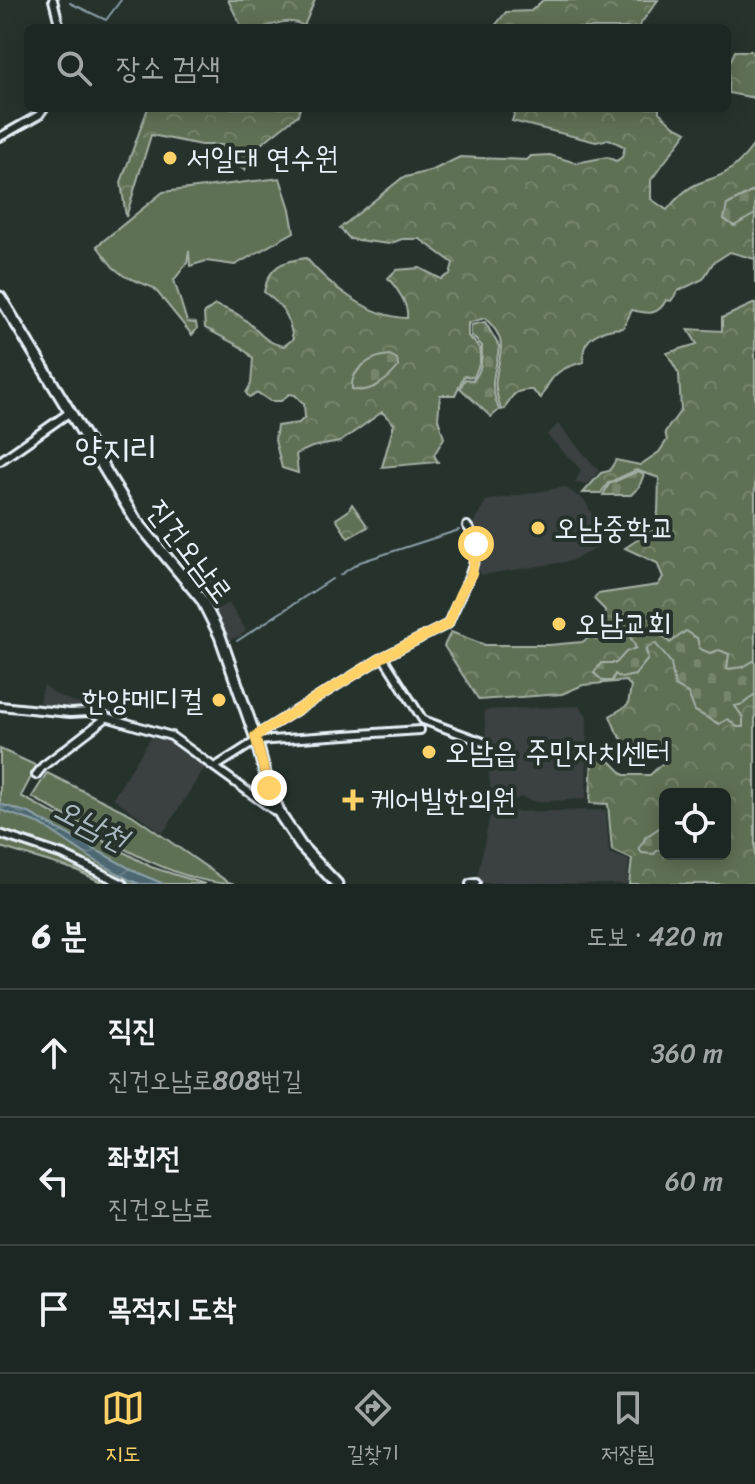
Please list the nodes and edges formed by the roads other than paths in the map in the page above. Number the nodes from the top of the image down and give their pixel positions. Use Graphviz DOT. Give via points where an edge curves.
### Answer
graph roads {
  1 [pos="53,0"];
  2 [pos="59,24"];
  3 [pos="41,112"];
  4 [pos="0,137"];
  5 [pos="0,297"];
  6 [pos="70,412"];
  7 [pos="0,461"];
  8 [pos="467,526"];
  9 [pos="383,657"];
  10 [pos="0,706"];
  11 [pos="106,718"];
  12 [pos="420,730"];
  13 [pos="256,739"];
  14 [pos="483,742"];
  15 [pos="215,767"];
  16 [pos="36,775"];
  17 [pos="281,816"];
  18 [pos="0,834"];
  19 [pos="476,883"];
  20 [pos="123,884"];
  21 [pos="337,884"];
  22 [pos="470,884"];
  1 -- 2 [label="street"];
  3 -- 4 [label="street"];
  5 -- 6 [label="main road, 진건오남로"];
  6 -- 7 [label="street"];
  6 -- 13 [label="main road, 진건오남로" via="135,519 213,618"];
  8 -- 9 [label="street" via="476,544 472,573 448,624"];
  9 -- 13 [label="street"];
  9 -- 14 [label="street" via="423,720"];
  10 -- 11 [label="street" via="89,712"];
  11 -- 15 [label="street" via="171,736"];
  11 -- 16 [label="street"];
  12 -- 13 [label="street"];
  13 -- 15 [label="street"];
  13 -- 17 [label="main road, 진건오남로"];
  15 -- 17 [label="street"];
  17 -- 21 [label="main road, 진건오남로"];
  18 -- 20 [label="street" via="63,855"];
  19 -- 22 [label="street"];
}
